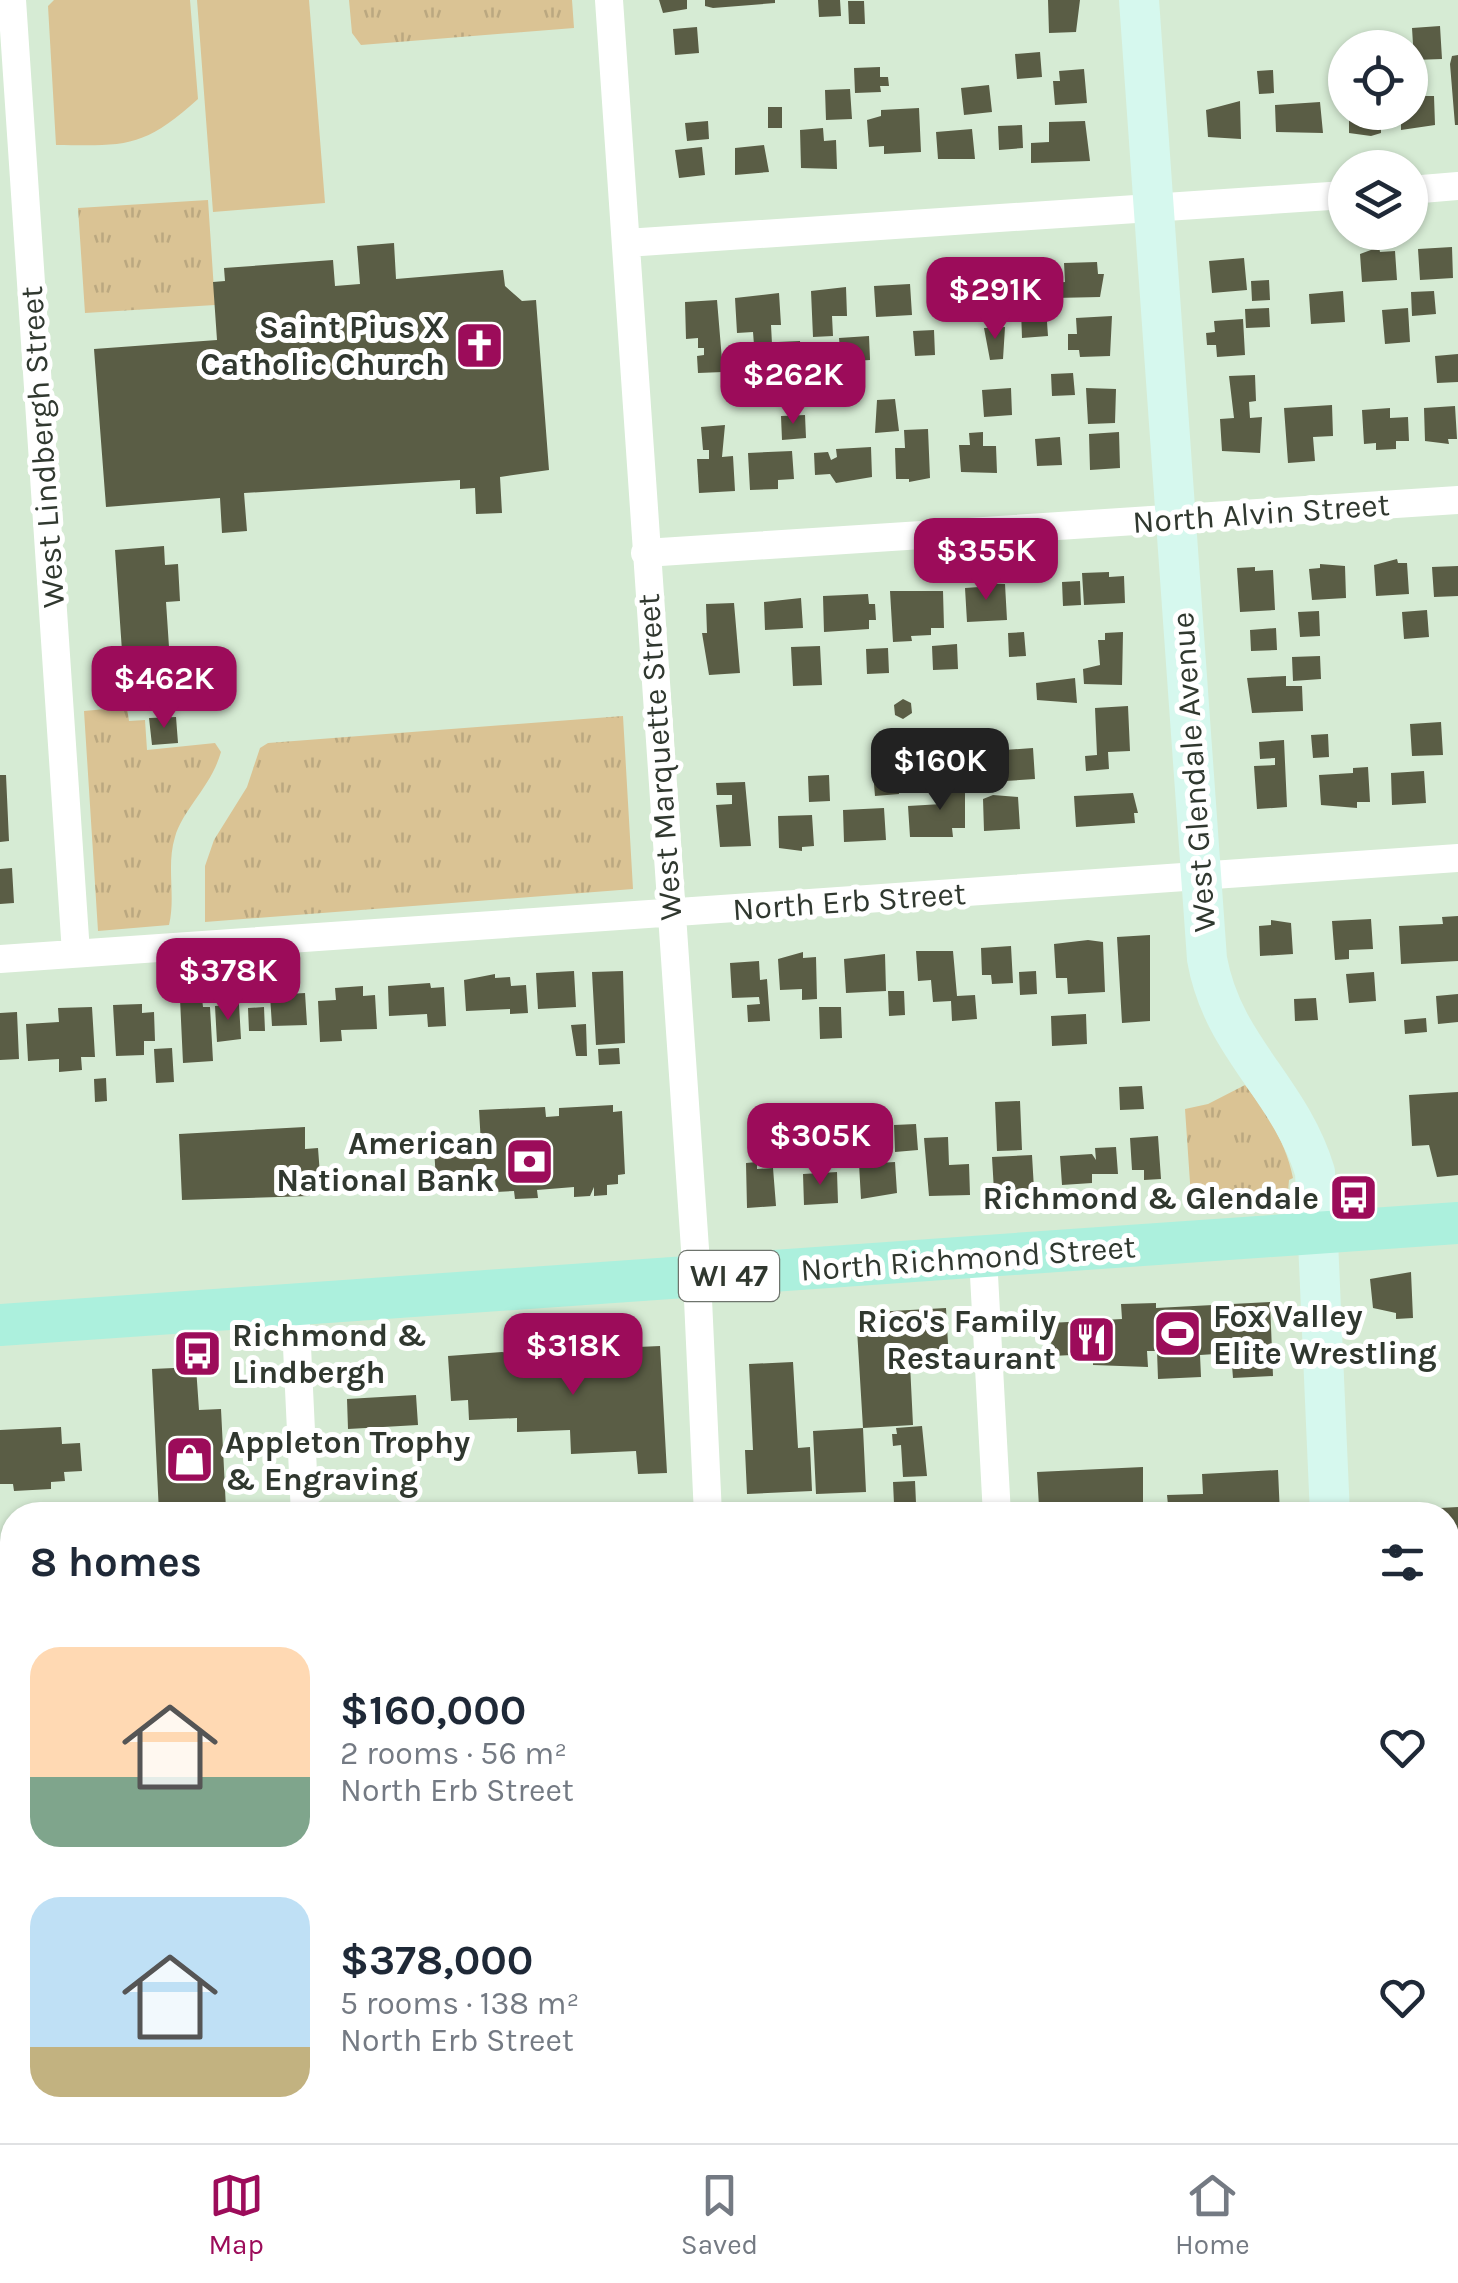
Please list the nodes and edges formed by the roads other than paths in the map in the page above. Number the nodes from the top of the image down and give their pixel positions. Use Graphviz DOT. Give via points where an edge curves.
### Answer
graph roads {
  1 [pos="12,0"];
  2 [pos="609,0"];
  3 [pos="1139,0"];
  4 [pos="1458,186"];
  5 [pos="1428,188"];
  6 [pos="1328,196"];
  7 [pos="1154,210"];
  8 [pos="626,243"];
  9 [pos="1458,500"];
  10 [pos="1175,520"];
  11 [pos="646,553"];
  12 [pos="1458,858"];
  13 [pos="1201,876"];
  14 [pos="670,914"];
  15 [pos="76,953"];
  16 [pos="0,959"];
  17 [pos="1458,1223"];
  18 [pos="1318,1234"];
  19 [pos="984,1257"];
  20 [pos="697,1278"];
  21 [pos="296,1305"];
  22 [pos="0,1326"];
  23 [pos="305,1502"];
  24 [pos="707,1502"];
  25 [pos="995,1502"];
  26 [pos="1329,1502"];
  1 -- 15 [label="street, West Lindbergh Street"];
  2 -- 8 [label="street, West Marquette Street"];
  3 -- 7 [label="street, West Glendale Avenue"];
  4 -- 5 [label="street"];
  6 -- 7 [label="street"];
  7 -- 8 [label="street"];
  7 -- 10 [label="street, West Glendale Avenue"];
  8 -- 11 [label="street, West Marquette Street"];
  9 -- 10 [label="street, North Alvin Street"];
  10 -- 11 [label="street, North Alvin Street"];
  10 -- 13 [label="street, West Glendale Avenue"];
  11 -- 14 [label="street, West Marquette Street"];
  12 -- 13 [label="street, North Erb Street"];
  13 -- 14 [label="street, North Erb Street"];
  13 -- 18 [label="street, West Glendale Avenue" via="1212,986 1232,1035 1303,1137 1314,1172"];
  14 -- 15 [label="street, North Erb Street"];
  14 -- 20 [label="street, West Marquette Street"];
  15 -- 16 [label="street, North Erb Street"];
  17 -- 18 [label="main road, North Richmond Street / WI 47"];
  18 -- 19 [label="main road, North Richmond Street / WI 47"];
  18 -- 26 [label="street, West Glendale Avenue"];
  19 -- 20 [label="main road, North Richmond Street / WI 47"];
  19 -- 25 [label="street"];
  20 -- 21 [label="main road, North Richmond Street / WI 47"];
  20 -- 24 [label="street, West Marquette Street"];
  21 -- 22 [label="main road, North Richmond Street / WI 47"];
  21 -- 23 [label="street"];
}
